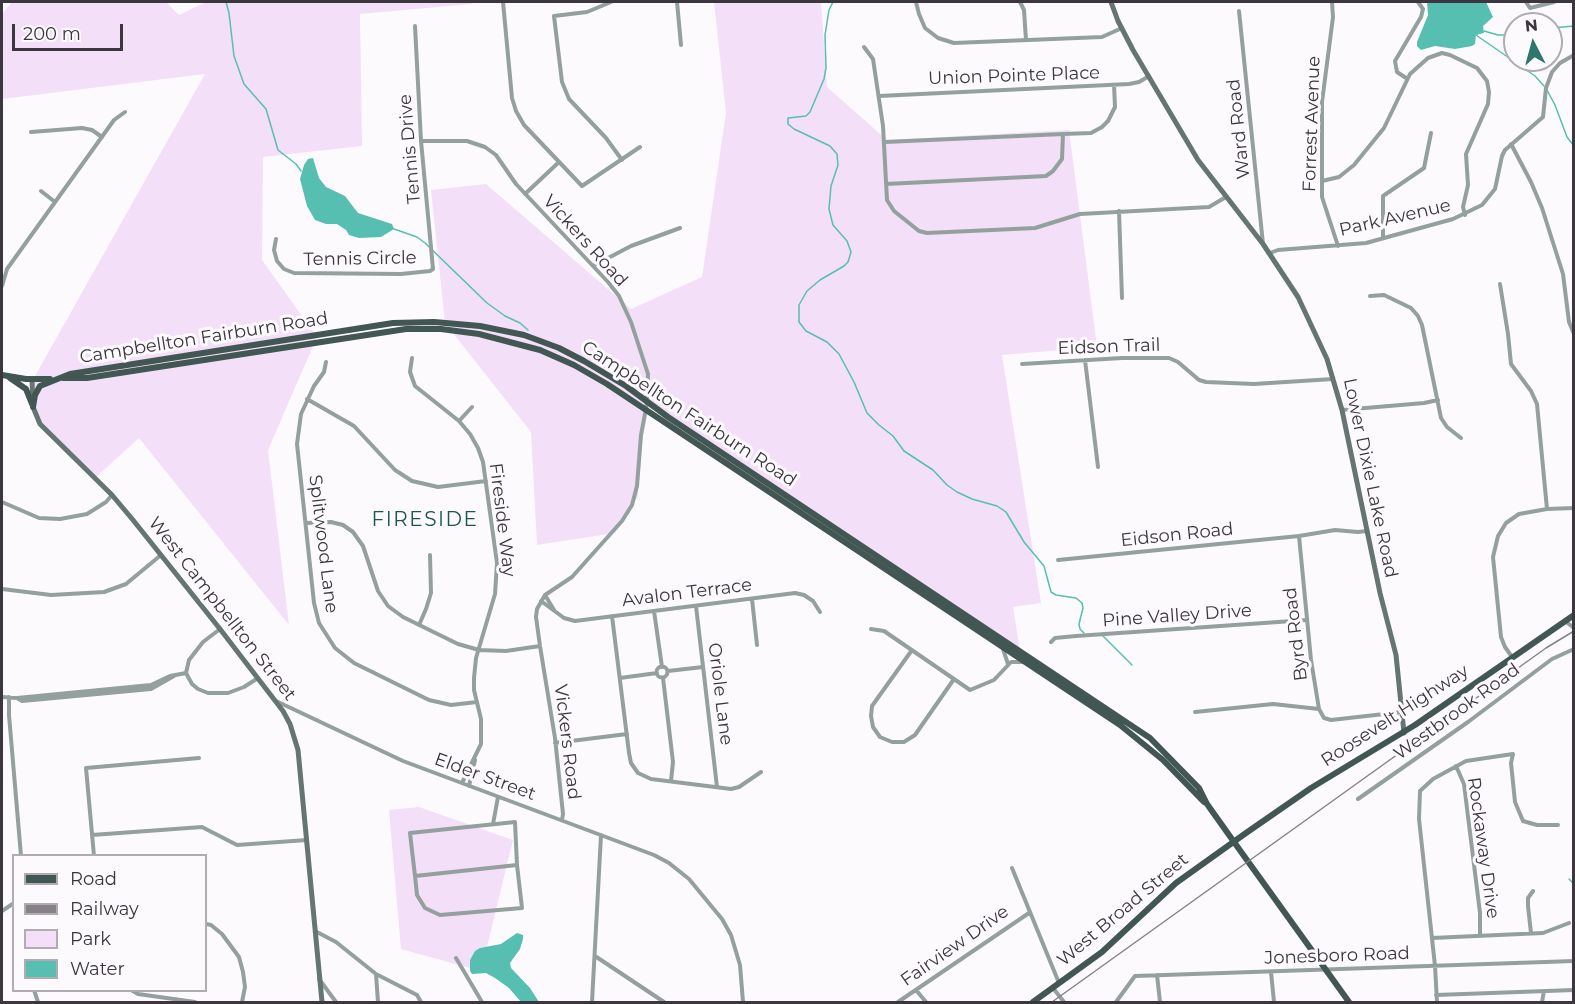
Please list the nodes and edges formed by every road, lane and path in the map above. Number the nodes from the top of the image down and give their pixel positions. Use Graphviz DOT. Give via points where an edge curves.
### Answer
graph roads {
  1 [pos="503,2"];
  2 [pos="611,2"];
  3 [pos="677,2"];
  4 [pos="916,2"];
  5 [pos="1020,2"];
  6 [pos="1112,2"];
  7 [pos="1332,2"];
  8 [pos="1418,2"];
  9 [pos="1526,2"];
  10 [pos="1554,2"];
  11 [pos="1239,11"];
  12 [pos="415,26"];
  13 [pos="1122,28"];
  14 [pos="1026,40"];
  15 [pos="681,45"];
  16 [pos="864,47"];
  17 [pos="1574,55"];
  18 [pos="1149,76"];
  19 [pos="1406,78"];
  20 [pos="1114,85"];
  21 [pos="879,96"];
  22 [pos="125,112"];
  23 [pos="31,132"];
  24 [pos="1431,133"];
  25 [pos="1063,134"];
  26 [pos="102,137"];
  27 [pos="421,141"];
  28 [pos="885,142"];
  29 [pos="1511,144"];
  30 [pos="640,147"];
  31 [pos="622,160"];
  32 [pos="559,162"];
  33 [pos="1322,182"];
  34 [pos="886,184"];
  35 [pos="41,191"];
  36 [pos="525,195"];
  37 [pos="1226,197"];
  38 [pos="55,202"];
  39 [pos="1119,211"];
  40 [pos="1465,215"];
  41 [pos="680,228"];
  42 [pos="1383,238"];
  43 [pos="276,239"];
  44 [pos="1263,244"];
  45 [pos="1338,246"];
  46 [pos="1270,253"];
  47 [pos="593,266"];
  48 [pos="433,269"];
  49 [pos="1500,284"];
  50 [pos="2,286"];
  51 [pos="1370,296"];
  52 [pos="1122,298"];
  53 [pos="1574,334"];
  54 [pos="412,358"];
  55 [pos="1085,360"];
  56 [pos="326,362"];
  57 [pos="1022,364"];
  58 [pos="3,375"];
  59 [pos="61,378"];
  60 [pos="32,379"];
  61 [pos="1334,379"];
  62 [pos="307,399"];
  63 [pos="1438,400"];
  64 [pos="647,403"];
  65 [pos="33,407"];
  66 [pos="471,407"];
  67 [pos="1342,410"];
  68 [pos="645,411"];
  69 [pos="459,421"];
  70 [pos="1461,438"];
  71 [pos="1098,467"];
  72 [pos="486,481"];
  73 [pos="112,495"];
  74 [pos="2,502"];
  75 [pos="1574,508"];
  76 [pos="1547,509"];
  77 [pos="306,523"];
  78 [pos="1366,531"];
  79 [pos="1299,536"];
  80 [pos="162,555"];
  81 [pos="430,555"];
  82 [pos="1058,560"];
  83 [pos="2,589"];
  84 [pos="545,596"];
  85 [pos="752,599"];
  86 [pos="541,601"];
  87 [pos="696,606"];
  88 [pos="554,610"];
  89 [pos="654,611"];
  90 [pos="820,612"];
  91 [pos="1574,615"];
  92 [pos="612,616"];
  93 [pos="1307,620"];
  94 [pos="1565,621"];
  95 [pos="419,625"];
  96 [pos="1574,628"];
  97 [pos="220,629"];
  98 [pos="871,629"];
  99 [pos="1051,642"];
  100 [pos="757,645"];
  101 [pos="540,646"];
  102 [pos="1002,648"];
  103 [pos="1574,649"];
  104 [pos="479,650"];
  105 [pos="912,650"];
  106 [pos="1512,657"];
  107 [pos="1023,662"];
  108 [pos="1008,664"];
  109 [pos="662,667"];
  110 [pos="703,667"];
  111 [pos="668,671"];
  112 [pos="186,673"];
  113 [pos="657,673"];
  114 [pos="258,678"];
  115 [pos="620,678"];
  116 [pos="663,678"];
  117 [pos="954,679"];
  118 [pos="2,697"];
  119 [pos="9,697"];
  120 [pos="275,701"];
  121 [pos="477,702"];
  122 [pos="1319,710"];
  123 [pos="1195,712"];
  124 [pos="1403,712"];
  125 [pos="1404,733"];
  126 [pos="627,734"];
  127 [pos="555,743"];
  128 [pos="199,758"];
  129 [pos="475,759"];
  130 [pos="1456,765"];
  131 [pos="761,772"];
  132 [pos="670,781"];
  133 [pos="462,784"];
  134 [pos="469,786"];
  135 [pos="717,787"];
  136 [pos="498,797"];
  137 [pos="1358,799"];
  138 [pos="1207,804"];
  139 [pos="561,820"];
  140 [pos="493,824"];
  141 [pos="1558,825"];
  142 [pos="92,835"];
  143 [pos="601,835"];
  144 [pos="307,840"];
  145 [pos="1234,842"];
  146 [pos="21,854"];
  147 [pos="94,854"];
  148 [pos="517,865"];
  149 [pos="1012,868"];
  150 [pos="415,876"];
  151 [pos="1533,891"];
  152 [pos="1029,913"];
  153 [pos="1569,923"];
  154 [pos="207,924"];
  155 [pos="315,931"];
  156 [pos="1531,933"];
  157 [pos="1480,936"];
  158 [pos="1432,939"];
  159 [pos="595,956"];
  160 [pos="456,958"];
  161 [pos="1574,961"];
  162 [pos="1435,966"];
  163 [pos="1326,970"];
  164 [pos="1271,972"];
  165 [pos="376,974"];
  166 [pos="1157,975"];
  167 [pos="320,979"];
  168 [pos="1059,982"];
  169 [pos="1053,988"];
  170 [pos="916,990"];
  171 [pos="1574,990"];
  172 [pos="1544,991"];
  173 [pos="134,992"];
  174 [pos="1436,995"];
  175 [pos="195,1002"];
  176 [pos="242,1002"];
  177 [pos="322,1002"];
  178 [pos="336,1002"];
  179 [pos="378,1002"];
  180 [pos="421,1002"];
  181 [pos="482,1002"];
  182 [pos="592,1002"];
  183 [pos="664,1002"];
  184 [pos="743,1002"];
  185 [pos="898,1002"];
  186 [pos="926,1002"];
  187 [pos="1033,1002"];
  188 [pos="1064,1002"];
  189 [pos="1116,1002"];
  190 [pos="1160,1002"];
  191 [pos="1274,1002"];
  192 [pos="1349,1002"];
  193 [pos="1437,1002"];
  194 [pos="1542,1002"];
  1 -- 32 [label="street" via="516,111"];
  2 -- 31 [label="street" via="587,12 554,16 562,82 569,99"];
  3 -- 15 [label="street"];
  4 -- 14 [label="street" via="925,28 938,38 954,43"];
  5 -- 14 [label="street"];
  6 -- 13 [label="street, Lower Dixie Lake Road"];
  7 -- 33 [label="street, Forrest Avenue" via="1322,102"];
  8 -- 19 [label="street" via="1423,9 1421,17 1395,61 1397,72"];
  9 -- 10 [label="street" via="1530,8"];
  11 -- 44 [label="street, Ward Road"];
  12 -- 27 [label="street, Tennis Drive"];
  13 -- 14 [label="street" via="1102,37"];
  13 -- 18 [label="street, Lower Dixie Lake Road"];
  16 -- 21 [label="street" via="873,59"];
  17 -- 29 [label="street, Park Avenue" via="1549,77 1543,117"];
  18 -- 20 [label="street, Union Pointe Place" via="1130,84"];
  18 -- 37 [label="street, Lower Dixie Lake Road" via="1205,171"];
  19 -- 33 [label="street" via="1384,128 1354,165 1339,177"];
  19 -- 40 [label="street" via="1428,57 1442,53 1473,65 1487,81 1488,104 1466,154"];
  20 -- 21 [label="street, Union Pointe Place"];
  20 -- 25 [label="street" via="1115,107 1102,128"];
  21 -- 28 [label="street"];
  22 -- 26 [label="street"];
  23 -- 26 [label="street" via="82,128"];
  24 -- 42 [label="street" via="1424,168 1383,196"];
  25 -- 28 [label="street"];
  25 -- 34 [label="street" via="1062,159 1046,176"];
  26 -- 38 [label="street"];
  27 -- 36 [label="street, Vickers Road" via="467,141 485,147 496,155"];
  27 -- 48 [label="street, Tennis Drive"];
  28 -- 34 [label="street"];
  29 -- 40 [label="street, Park Avenue" via="1502,156 1492,195"];
  29 -- 53 [label="street" via="1542,208 1563,274"];
  30 -- 31 [label="street"];
  31 -- 32 [label="street" via="582,186"];
  32 -- 36 [label="street"];
  33 -- 45 [label="street, Forrest Avenue" via="1323,206"];
  34 -- 39 [label="street" via="887,200 894,212 913,228 927,233 1035,228 1080,214"];
  35 -- 38 [label="street"];
  36 -- 47 [label="street, Vickers Road"];
  37 -- 39 [label="street" via="1209,207"];
  37 -- 44 [label="street, Lower Dixie Lake Road"];
  38 -- 50 [label="street" via="7,269"];
  39 -- 52 [label="street"];
  40 -- 42 [label="street, Park Avenue"];
  41 -- 47 [label="street" via="631,246"];
  42 -- 45 [label="street, Park Avenue"];
  43 -- 48 [label="street, Tennis Circle" via="277,261 294,273 401,274"];
  44 -- 46 [label="street, Lower Dixie Lake Road"];
  45 -- 46 [label="street, Park Avenue"];
  46 -- 61 [label="street, Lower Dixie Lake Road" via="1301,302"];
  47 -- 64 [label="street, Vickers Road" via="627,312 648,374"];
  49 -- 76 [label="street" via="1511,364 1537,404"];
  51 -- 63 [label="street" via="1384,295 1411,308 1418,316"];
  54 -- 69 [label="street, Fireside Way" via="411,379 419,390"];
  55 -- 57 [label="street, Eidson Trail"];
  55 -- 61 [label="street, Eidson Trail" via="1169,358 1199,380 1215,383"];
  55 -- 71 [label="street"];
  56 -- 62 [label="street, Splitwood Lane"];
  58 -- 60 [label="main road, Campbellton Fairburn Road"];
  58 -- 65 [label="main road" via="23,386"];
  59 -- 60 [label="main road, Campbellton Fairburn Road"];
  59 -- 64 [label="main road, Campbellton Fairburn Road" via="380,325 441,322 494,328 544,342 584,361"];
  59 -- 65 [label="main road" via="40,386"];
  59 -- 68 [label="main road, Campbellton Fairburn Road" via="87,378 394,330 441,329 492,336 551,354 596,377"];
  60 -- 65 [label="street, West Campbellton Street"];
  61 -- 67 [label="street, Lower Dixie Lake Road"];
  62 -- 72 [label="street" via="354,426 395,470 412,481 438,487"];
  62 -- 77 [label="street, Splitwood Lane" via="297,444"];
  63 -- 67 [label="street"];
  63 -- 70 [label="street" via="1441,418"];
  64 -- 68 [label="street, Vickers Road"];
  64 -- 138 [label="main road, Campbellton Fairburn Road" via="1138,729 1191,778"];
  65 -- 73 [label="street, West Campbellton Street" via="40,424"];
  66 -- 69 [label="street"];
  67 -- 78 [label="street, Lower Dixie Lake Road"];
  68 -- 84 [label="street, Vickers Road" via="637,486 628,513 572,577"];
  68 -- 102 [label="main road, Campbellton Fairburn Road"];
  69 -- 72 [label="street, Fireside Way" via="478,448"];
  72 -- 104 [label="street, Fireside Way" via="498,576"];
  73 -- 74 [label="street" via="87,514 60,519 39,518"];
  73 -- 80 [label="street, West Campbellton Street"];
  75 -- 76 [label="street"];
  76 -- 106 [label="street" via="1512,518 1494,546 1501,637"];
  77 -- 95 [label="street" via="331,522 353,532 363,546 382,598 396,612"];
  77 -- 121 [label="street, Splitwood Lane" via="316,613 335,648 354,663 429,700 451,705"];
  78 -- 79 [label="street" via="1335,530"];
  78 -- 124 [label="street, Lower Dixie Lake Road" via="1396,655"];
  79 -- 82 [label="street, Eidson Road"];
  79 -- 93 [label="street, Byrd Road"];
  80 -- 83 [label="street" via="126,584 104,592 51,595"];
  80 -- 97 [label="street, West Campbellton Street"];
  81 -- 95 [label="street" via="431,593"];
  84 -- 86 [label="street, Vickers Road"];
  84 -- 88 [label="street"];
  85 -- 87 [label="street, Avalon Terrace"];
  85 -- 90 [label="street, Avalon Terrace" via="795,593 813,601"];
  85 -- 100 [label="street"];
  86 -- 88 [label="street, Avalon Terrace"];
  86 -- 101 [label="street, Vickers Road" via="536,617"];
  87 -- 89 [label="street, Avalon Terrace"];
  87 -- 110 [label="street, Oriole Lane"];
  88 -- 92 [label="street, Avalon Terrace" via="575,621"];
  89 -- 92 [label="street, Avalon Terrace"];
  89 -- 109 [label="street"];
  91 -- 94 [label="main road, Roosevelt Highway"];
  92 -- 115 [label="street"];
  93 -- 99 [label="street, Pine Valley Drive" via="1076,636"];
  93 -- 122 [label="street, Byrd Road"];
  94 -- 96 [label="street"];
  94 -- 106 [label="main road, Roosevelt Highway"];
  95 -- 104 [label="street"];
  97 -- 112 [label="street" via="192,654"];
  97 -- 114 [label="street, West Campbellton Street"];
  98 -- 105 [label="street" via="884,631"];
  101 -- 104 [label="street"];
  101 -- 127 [label="street, Vickers Road"];
  102 -- 107 [label="main road, Campbellton Fairburn Road"];
  102 -- 108 [label="street"];
  103 -- 137 [label="street, Westbrook Road" via="1552,658"];
  104 -- 121 [label="street, Fireside Way" via="474,678"];
  105 -- 117 [label="street"];
  105 -- 117 [label="street" via="872,706 873,727 880,737 904,742 915,735"];
  106 -- 125 [label="main road, Roosevelt Highway"];
  107 -- 108 [label="street"];
  107 -- 138 [label="main road, Campbellton Fairburn Road" via="1142,742"];
  108 -- 117 [label="street" via="994,680 970,690"];
  109 -- 111 [label="street"];
  109 -- 113 [label="street"];
  110 -- 111 [label="street"];
  110 -- 135 [label="street, Oriole Lane"];
  111 -- 116 [label="street"];
  112 -- 114 [label="street" via="198,689 218,694 238,690"];
  112 -- 119 [label="street" via="151,685"];
  113 -- 115 [label="street"];
  113 -- 116 [label="street"];
  114 -- 120 [label="street, West Campbellton Street"];
  115 -- 126 [label="street"];
  116 -- 132 [label="street" via="673,762"];
  118 -- 119 [label="street"];
  119 -- 146 [label="street"];
  120 -- 133 [label="street, Elder Street" via="383,753"];
  120 -- 144 [label="street, West Campbellton Street" via="290,724 298,750"];
  121 -- 129 [label="street, Fireside Way" via="482,730"];
  122 -- 123 [label="street" via="1273,704"];
  122 -- 124 [label="street" via="1331,720"];
  124 -- 125 [label="street, Lower Dixie Lake Road"];
  125 -- 145 [label="main road, Roosevelt Highway" via="1311,788"];
  126 -- 127 [label="street"];
  126 -- 132 [label="street" via="631,763 638,773"];
  127 -- 139 [label="street, Vickers Road"];
  128 -- 142 [label="street" via="86,768"];
  129 -- 133 [label="street, Fireside Way"];
  129 -- 134 [label="street, Fireside Way"];
  130 -- 141 [label="street" via="1513,754 1515,802 1524,821"];
  130 -- 157 [label="street, Rockaway Drive" via="1464,784"];
  130 -- 158 [label="street" via="1426,784 1418,802"];
  131 -- 135 [label="street" via="739,787"];
  132 -- 135 [label="street"];
  133 -- 134 [label="street, Elder Street"];
  134 -- 136 [label="street, Elder Street"];
  136 -- 139 [label="street, Elder Street"];
  136 -- 140 [label="street"];
  138 -- 145 [label="main road, Campbellton Fairburn Road"];
  139 -- 143 [label="street, Elder Street"];
  140 -- 148 [label="street" via="515,822"];
  140 -- 150 [label="street" via="410,833"];
  142 -- 144 [label="street" via="202,827 237,845"];
  142 -- 147 [label="street"];
  143 -- 159 [label="street"];
  143 -- 184 [label="street, Elder Street" via="669,862 689,879 731,935 740,965"];
  144 -- 155 [label="street, West Campbellton Street"];
  145 -- 163 [label="main road, Campbellton Fairburn Road"];
  145 -- 168 [label="main road, West Broad Street" via="1176,883 1124,934"];
  148 -- 150 [label="street"];
  148 -- 150 [label="street" via="522,908 440,915 425,908 417,895"];
  149 -- 152 [label="street"];
  151 -- 156 [label="street" via="1528,898"];
  152 -- 168 [label="street"];
  152 -- 170 [label="street, Fairview Drive"];
  153 -- 156 [label="street" via="1543,933"];
  154 -- 176 [label="street" via="222,934 239,957 244,980"];
  155 -- 165 [label="street" via="336,942"];
  155 -- 167 [label="street, West Campbellton Street"];
  156 -- 157 [label="street"];
  157 -- 158 [label="street"];
  158 -- 162 [label="street"];
  159 -- 182 [label="street"];
  159 -- 183 [label="street"];
  160 -- 181 [label="street"];
  161 -- 162 [label="street, Jonesboro Road"];
  162 -- 163 [label="street, Jonesboro Road"];
  162 -- 174 [label="street"];
  163 -- 164 [label="street, Jonesboro Road"];
  163 -- 192 [label="main road, Campbellton Fairburn Road"];
  164 -- 166 [label="street, Jonesboro Road"];
  164 -- 191 [label="street"];
  165 -- 179 [label="street"];
  165 -- 180 [label="street" via="417,995"];
  166 -- 189 [label="street, Jonesboro Road" via="1135,976"];
  166 -- 190 [label="street"];
  167 -- 177 [label="street, West Campbellton Street"];
  167 -- 178 [label="street"];
  168 -- 169 [label="main road, West Broad Street"];
  169 -- 187 [label="main road, West Broad Street"];
  169 -- 188 [label="street"];
  170 -- 185 [label="street, Fairview Drive"];
  170 -- 186 [label="street"];
  171 -- 172 [label="street"];
  172 -- 174 [label="street"];
  172 -- 194 [label="street"];
  173 -- 175 [label="street"];
  174 -- 193 [label="street"];
}
